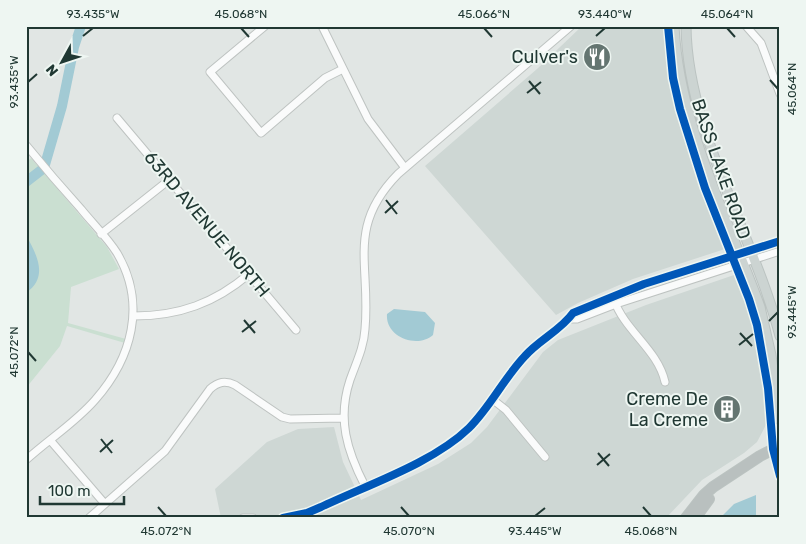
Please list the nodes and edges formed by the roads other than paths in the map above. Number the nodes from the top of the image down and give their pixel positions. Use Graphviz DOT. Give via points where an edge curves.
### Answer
graph roads {
  1 [pos="265,26"];
  2 [pos="322,26"];
  3 [pos="570,26"];
  4 [pos="674,26"];
  5 [pos="686,26"];
  6 [pos="746,26"];
  7 [pos="343,69"];
  8 [pos="780,94"];
  9 [pos="117,118"];
  10 [pos="26,146"];
  11 [pos="405,168"];
  12 [pos="169,180"];
  13 [pos="101,234"];
  14 [pos="780,240"];
  15 [pos="780,251"];
  16 [pos="751,255"];
  17 [pos="742,258"];
  18 [pos="249,274"];
  19 [pos="613,296"];
  20 [pos="616,304"];
  21 [pos="134,316"];
  22 [pos="569,319"];
  23 [pos="296,330"];
  24 [pos="780,336"];
  25 [pos="665,382"];
  26 [pos="492,399"];
  27 [pos="343,418"];
  28 [pos="780,420"];
  29 [pos="50,440"];
  30 [pos="780,446"];
  31 [pos="544,457"];
  32 [pos="26,460"];
  33 [pos="726,480"];
  34 [pos="365,486"];
  35 [pos="105,504"];
  36 [pos="89,518"];
  37 [pos="243,518"];
  38 [pos="253,518"];
  39 [pos="283,518"];
  40 [pos="686,518"];
  41 [pos="695,518"];
  1 -- 7 [label="street" via="210,72 261,133 325,78"];
  2 -- 7 [label="street"];
  3 -- 11 [label="street"];
  4 -- 17 [label="main road, BASS LAKE ROAD" via="688,115"];
  5 -- 16 [label="main road, BASS LAKE ROAD" via="696,102"];
  6 -- 8 [label="street" via="761,42"];
  7 -- 11 [label="street" via="368,120"];
  9 -- 12 [label="street, 63RD AVENUE NORTH"];
  10 -- 13 [label="street"];
  11 -- 27 [label="street" via="378,198 364,236 365,331 346,391"];
  12 -- 13 [label="street"];
  12 -- 18 [label="street, 63RD AVENUE NORTH"];
  13 -- 21 [label="street" via="116,252 129,280"];
  14 -- 16 [label="street"];
  15 -- 16 [label="street"];
  16 -- 17 [label="street"];
  16 -- 24 [label="main road, BASS LAKE ROAD"];
  17 -- 19 [label="street"];
  17 -- 20 [label="street"];
  17 -- 28 [label="main road, BASS LAKE ROAD" via="767,333"];
  18 -- 21 [label="street" via="226,292 195,308 178,313"];
  18 -- 23 [label="street, 63RD AVENUE NORTH"];
  19 -- 20 [label="street"];
  19 -- 22 [label="street" via="573,313"];
  20 -- 22 [label="street"];
  20 -- 25 [label="street" via="626,324 660,366"];
  21 -- 29 [label="street" via="129,344 112,378 88,407"];
  22 -- 26 [label="street" via="523,357"];
  26 -- 31 [label="street" via="506,410"];
  26 -- 34 [label="street" via="467,429 440,450"];
  27 -- 34 [label="street" via="347,444"];
  27 -- 35 [label="street" via="282,417 235,385 218,383 210,389 165,451"];
  29 -- 32 [label="street"];
  29 -- 35 [label="street"];
  30 -- 33 [label="highway"];
  33 -- 40 [label="highway" via="704,495"];
  33 -- 41 [label="highway"];
  34 -- 39 [label="street" via="306,513"];
  35 -- 36 [label="street"];
  37 -- 38 [label="street"];
}
